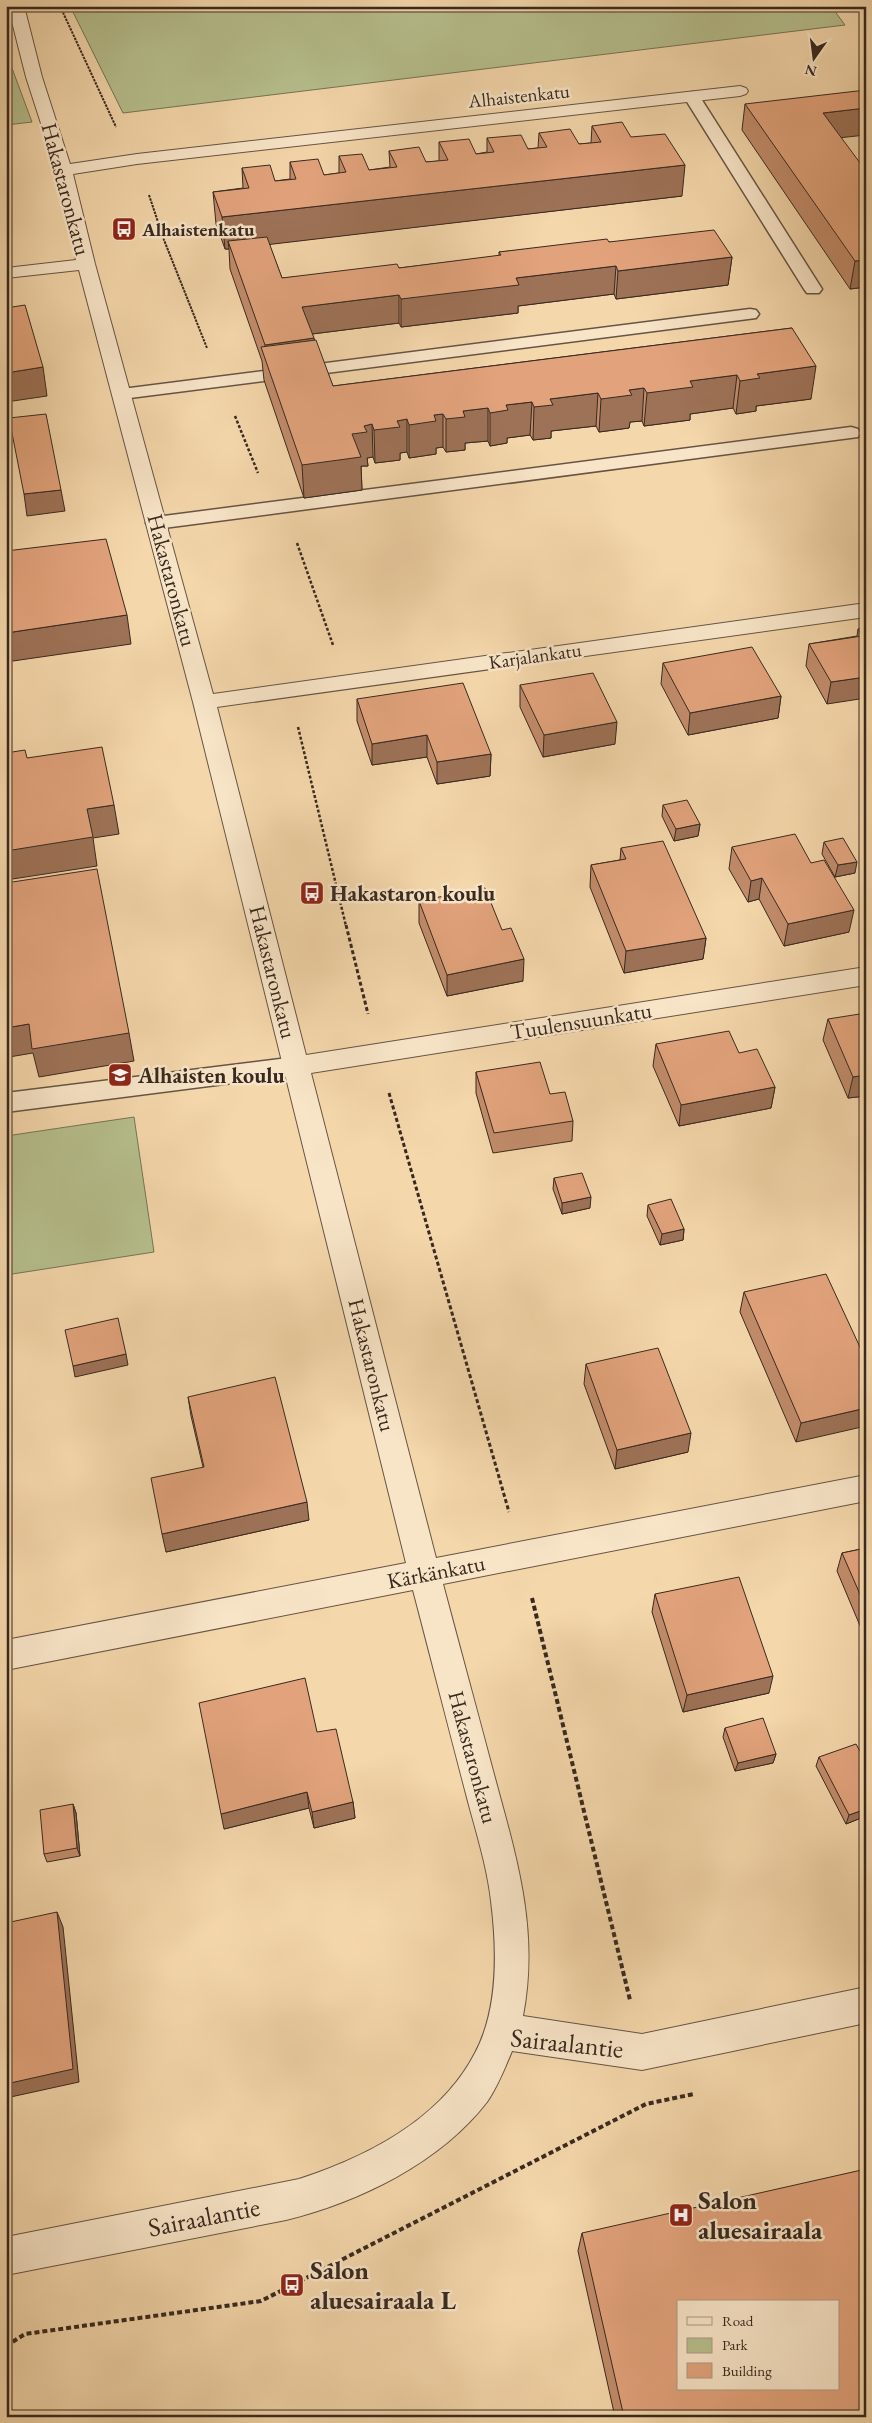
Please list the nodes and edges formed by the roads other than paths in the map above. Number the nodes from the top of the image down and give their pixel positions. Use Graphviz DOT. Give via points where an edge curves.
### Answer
graph roads {
  1 [pos="16,6"];
  2 [pos="740,92"];
  3 [pos="692,97"];
  4 [pos="64,170"];
  5 [pos="86,264"];
  6 [pos="6,273"];
  7 [pos="813,289"];
  8 [pos="750,314"];
  9 [pos="122,394"];
  10 [pos="851,433"];
  11 [pos="156,523"];
  12 [pos="866,610"];
  13 [pos="204,702"];
  14 [pos="866,976"];
  15 [pos="296,1066"];
  16 [pos="6,1103"];
  17 [pos="866,1488"];
  18 [pos="425,1575"];
  19 [pos="6,1655"];
  20 [pos="866,2005"];
  21 [pos="501,2031"];
  22 [pos="6,2256"];
  1 -- 4 [label="street, Hakastaronkatu" via="34,77"];
  2 -- 3 [label="street, Alhaistenkatu"];
  3 -- 4 [label="street, Alhaistenkatu"];
  3 -- 7 [label="lane"];
  4 -- 5 [label="street, Hakastaronkatu"];
  5 -- 6 [label="street"];
  5 -- 9 [label="street, Hakastaronkatu"];
  8 -- 9 [label="lane"];
  9 -- 11 [label="street, Hakastaronkatu"];
  10 -- 11 [label="lane"];
  11 -- 13 [label="street, Hakastaronkatu"];
  12 -- 13 [label="street, Karjalankatu"];
  13 -- 15 [label="street, Hakastaronkatu"];
  14 -- 15 [label="street, Tuulensuunkatu"];
  15 -- 16 [label="lane"];
  15 -- 18 [label="street, Hakastaronkatu"];
  17 -- 18 [label="street, Kärkänkatu"];
  18 -- 19 [label="street, Kärkänkatu"];
  18 -- 21 [label="street, Hakastaronkatu" via="512,1912 514,1948 510,1991"];
  20 -- 21 [label="street, Sairaalantie" via="642,2052"];
  21 -- 22 [label="street, Sairaalantie" via="488,2065 474,2088 452,2113 393,2157 346,2182 299,2198"];
}
